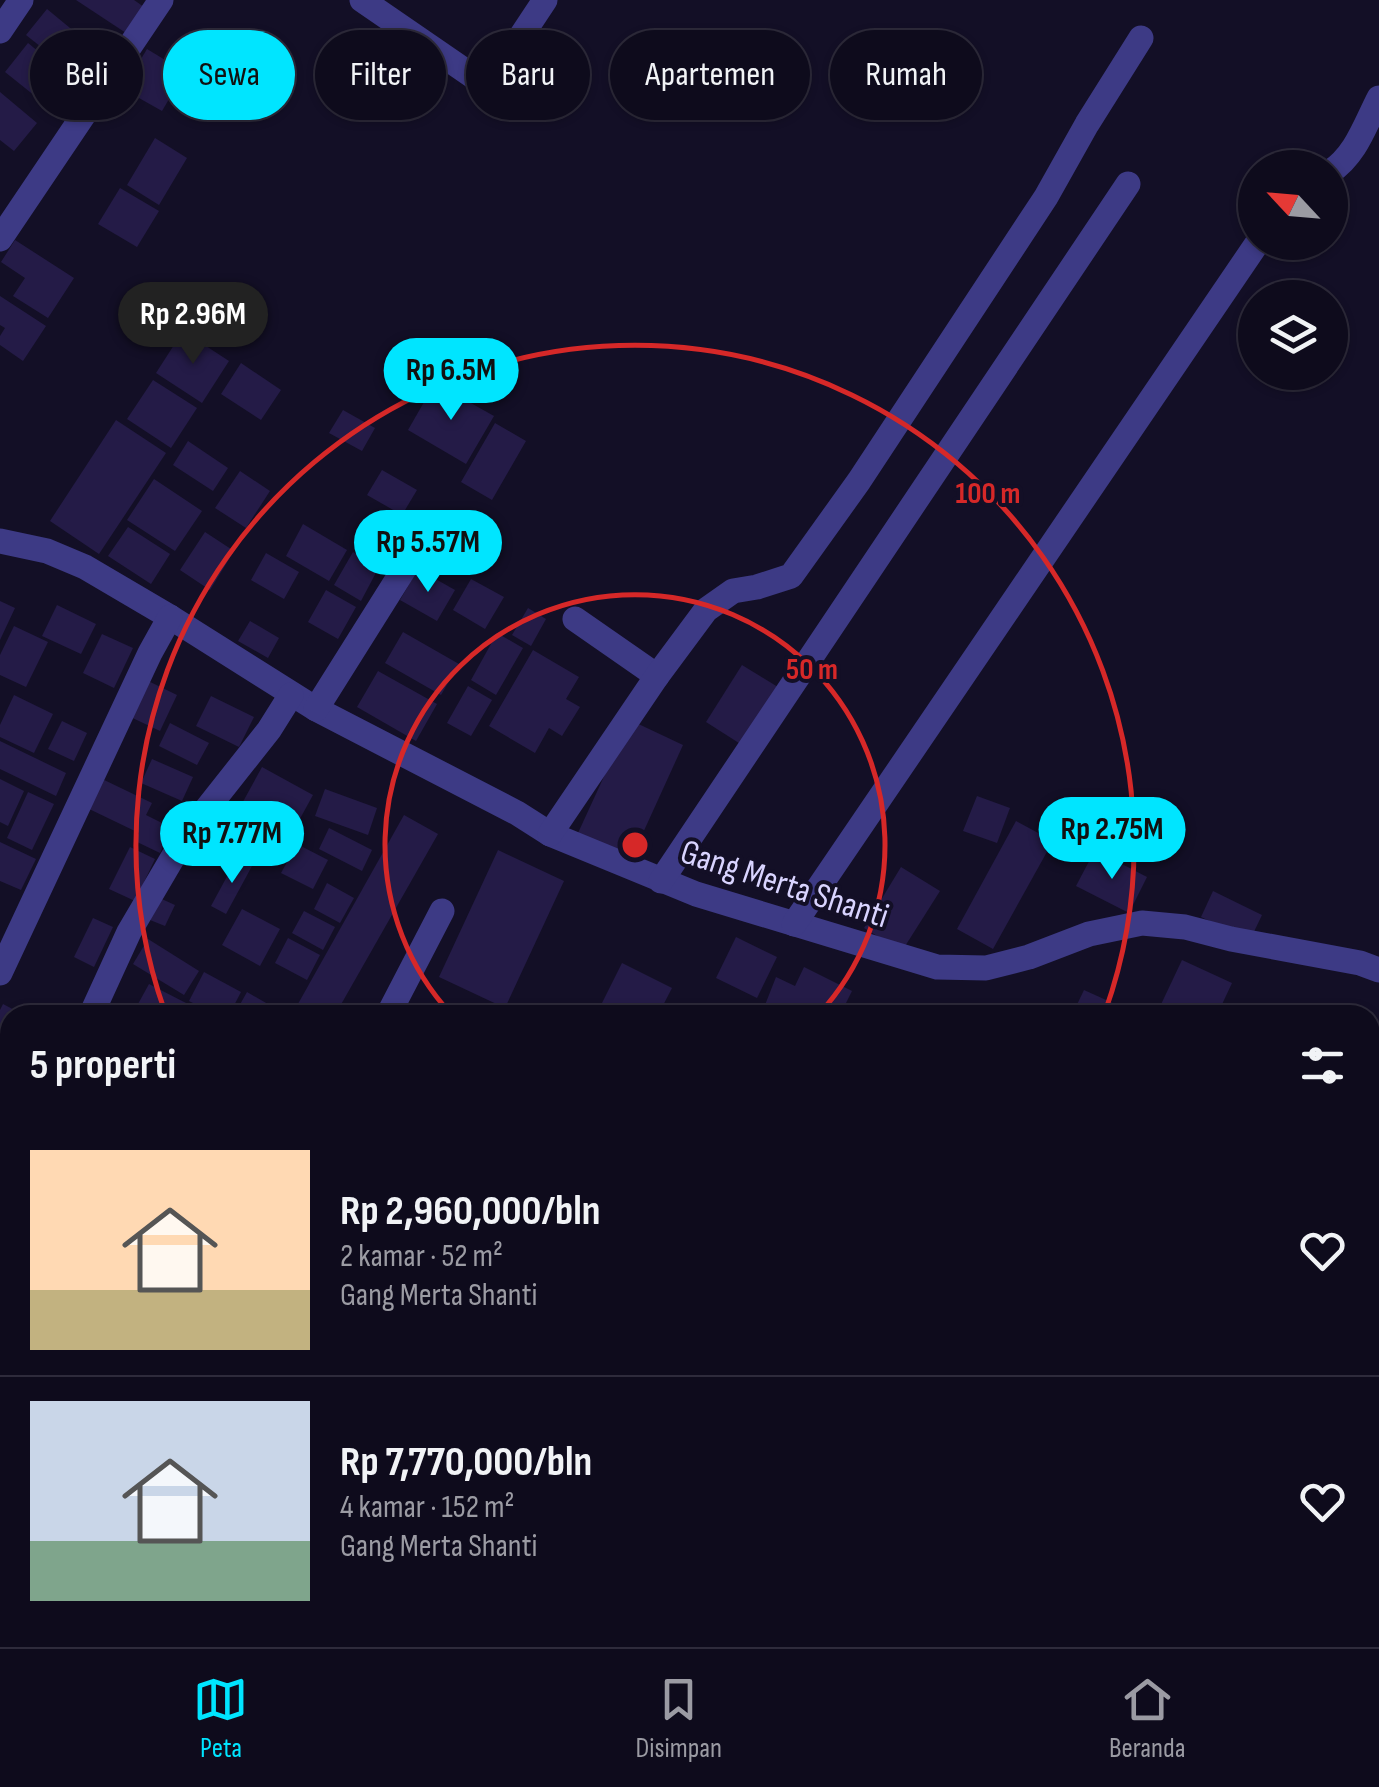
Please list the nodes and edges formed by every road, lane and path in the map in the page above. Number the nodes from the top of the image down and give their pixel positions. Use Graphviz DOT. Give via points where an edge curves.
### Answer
graph roads {
  1 [pos="20,0"];
  2 [pos="161,0"];
  3 [pos="362,0"];
  4 [pos="545,0"];
  5 [pos="0,31"];
  6 [pos="1141,38"];
  7 [pos="1379,98"];
  8 [pos="1348,158"];
  9 [pos="1128,184"];
  10 [pos="0,239"];
  11 [pos="1246,260"];
  12 [pos="0,541"];
  13 [pos="421,542"];
  14 [pos="575,618"];
  15 [pos="168,620"];
  16 [pos="657,676"];
  17 [pos="289,699"];
  18 [pos="316,709"];
  19 [pos="550,834"];
  20 [pos="661,880"];
  21 [pos="442,910"];
  22 [pos="794,924"];
  23 [pos="1379,970"];
  24 [pos="0,972"];
  25 [pos="96,1005"];
  26 [pos="393,1005"];
  1 -- 5 [label="street"];
  2 -- 10 [label="street"];
  3 -- 4 [label="street" via="478,79 494,77"];
  6 -- 16 [label="street" via="1046,198 791,576 733,591 706,610"];
  7 -- 8 [label="street"];
  9 -- 20 [label="street"];
  11 -- 22 [label="street"];
  12 -- 15 [label="street, Gang Merta Shanti" via="86,567"];
  13 -- 18 [label="street"];
  14 -- 16 [label="street"];
  15 -- 17 [label="street, Gang Merta Shanti"];
  15 -- 24 [label="street"];
  16 -- 19 [label="street"];
  17 -- 18 [label="street, Gang Merta Shanti"];
  17 -- 25 [label="street" via="186,835"];
  18 -- 19 [label="street, Gang Merta Shanti"];
  19 -- 20 [label="street, Gang Merta Shanti"];
  20 -- 22 [label="street, Gang Merta Shanti"];
  21 -- 26 [label="street"];
  22 -- 23 [label="street, Gang Merta Shanti" via="936,968 986,968 1142,923"];
}
